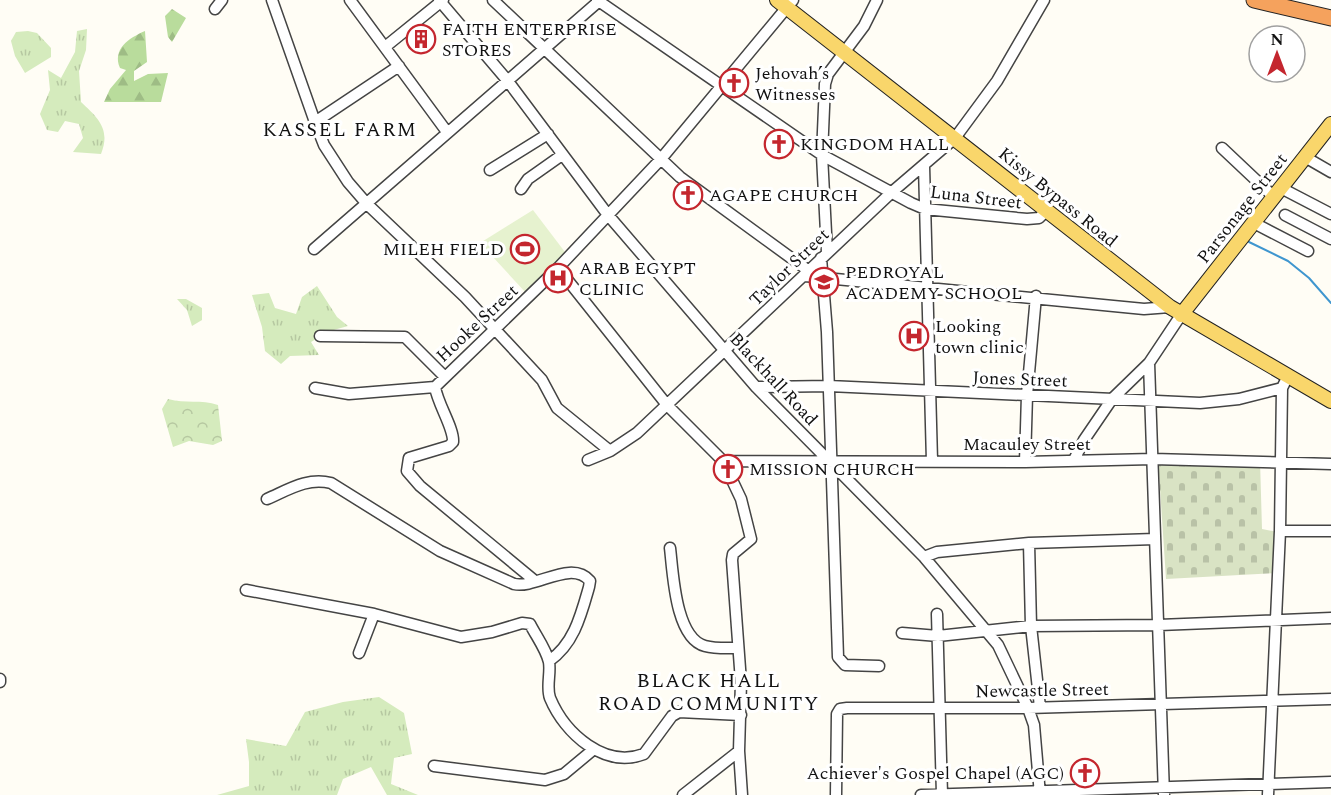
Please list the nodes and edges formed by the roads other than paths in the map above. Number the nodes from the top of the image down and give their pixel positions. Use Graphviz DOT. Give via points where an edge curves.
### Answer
graph roads {
  1 [pos="272,0"];
  2 [pos="350,0"];
  3 [pos="493,0"];
  4 [pos="878,0"];
  5 [pos="1044,0"];
  6 [pos="1254,0"];
  7 [pos="1296,0"];
  8 [pos="441,1"];
  9 [pos="598,1"];
  10 [pos="786,3"];
  11 [pos="1331,8"];
  12 [pos="1331,18"];
  13 [pos="385,47"];
  14 [pos="544,51"];
  15 [pos="846,52"];
  16 [pos="399,66"];
  17 [pos="507,80"];
  18 [pos="722,84"];
  19 [pos="315,122"];
  20 [pos="1329,130"];
  21 [pos="447,132"];
  22 [pos="548,134"];
  23 [pos="955,138"];
  24 [pos="1222,148"];
  25 [pos="562,155"];
  26 [pos="822,155"];
  27 [pos="1305,157"];
  28 [pos="661,159"];
  29 [pos="924,166"];
  30 [pos="490,170"];
  31 [pos="1331,172"];
  32 [pos="521,189"];
  33 [pos="891,192"];
  34 [pos="1278,192"];
  35 [pos="367,204"];
  36 [pos="925,209"];
  37 [pos="1046,210"];
  38 [pos="1331,214"];
  39 [pos="608,215"];
  40 [pos="1285,215"];
  41 [pos="1254,223"];
  42 [pos="1331,239"];
  43 [pos="314,249"];
  44 [pos="1308,251"];
  45 [pos="824,255"];
  46 [pos="558,268"];
  47 [pos="807,274"];
  48 [pos="823,278"];
  49 [pos="927,288"];
  50 [pos="1036,296"];
  51 [pos="1176,311"];
  52 [pos="496,330"];
  53 [pos="320,336"];
  54 [pos="725,351"];
  55 [pos="1149,363"];
  56 [pos="444,376"];
  57 [pos="1285,382"];
  58 [pos="829,386"];
  59 [pos="435,387"];
  60 [pos="756,387"];
  61 [pos="315,388"];
  62 [pos="931,393"];
  63 [pos="1027,395"];
  64 [pos="1112,399"];
  65 [pos="1150,400"];
  66 [pos="1331,401"];
  67 [pos="667,405"];
  68 [pos="610,451"];
  69 [pos="1153,459"];
  70 [pos="588,460"];
  71 [pos="1074,460"];
  72 [pos="723,461"];
  73 [pos="831,461"];
  74 [pos="932,461"];
  75 [pos="1025,462"];
  76 [pos="1281,462"];
  77 [pos="1331,464"];
  78 [pos="267,500"];
  79 [pos="1280,531"];
  80 [pos="1331,531"];
  81 [pos="1155,539"];
  82 [pos="1029,543"];
  83 [pos="670,548"];
  84 [pos="924,557"];
  85 [pos="536,581"];
  86 [pos="246,590"];
  87 [pos="374,614"];
  88 [pos="938,614"];
  89 [pos="1331,618"];
  90 [pos="1277,619"];
  91 [pos="1159,625"];
  92 [pos="1031,626"];
  93 [pos="988,631"];
  94 [pos="902,633"];
  95 [pos="938,636"];
  96 [pos="738,648"];
  97 [pos="359,653"];
  98 [pos="549,661"];
  99 [pos="879,666"];
  100 [pos="1273,699"];
  101 [pos="1331,699"];
  102 [pos="1161,703"];
  103 [pos="1040,707"];
  104 [pos="939,708"];
  105 [pos="1028,708"];
  106 [pos="741,715"];
  107 [pos="594,748"];
  108 [pos="739,751"];
  109 [pos="434,766"];
  110 [pos="1331,782"];
  111 [pos="1268,789"];
  112 [pos="1164,791"];
  113 [pos="1040,792"];
  114 [pos="746,794"];
  115 [pos="942,794"];
  116 [pos="683,795"];
  117 [pos="836,795"];
  118 [pos="921,795"];
  1 -- 19 [label="street"];
  2 -- 13 [label="street"];
  3 -- 14 [label="street"];
  4 -- 15 [label="street"];
  5 -- 23 [label="street, Taylor Street" via="997,81"];
  6 -- 12 [label="highway"];
  7 -- 11 [label="highway"];
  8 -- 13 [label="street"];
  8 -- 17 [label="street, Blackhall Road"];
  9 -- 14 [label="street"];
  9 -- 18 [label="street, Luna Street"];
  10 -- 15 [label="main road, Kissy Bypass Road"];
  10 -- 18 [label="street, Hooke Street"];
  13 -- 16 [label="street"];
  14 -- 17 [label="street"];
  14 -- 28 [label="street"];
  15 -- 23 [label="main road, Kissy Bypass Road"];
  15 -- 26 [label="street" via="831,69 825,84"];
  16 -- 19 [label="street"];
  16 -- 21 [label="street"];
  17 -- 21 [label="street"];
  17 -- 22 [label="street, Blackhall Road"];
  18 -- 26 [label="street, Luna Street"];
  18 -- 28 [label="street, Hooke Street"];
  19 -- 35 [label="street" via="334,162"];
  20 -- 27 [label="main road, Parsonage Street"];
  21 -- 35 [label="street"];
  22 -- 25 [label="street, Blackhall Road"];
  22 -- 30 [label="street"];
  23 -- 29 [label="street, Taylor Street"];
  23 -- 37 [label="main road, Kissy Bypass Road"];
  24 -- 34 [label="street"];
  25 -- 32 [label="street" via="528,179"];
  25 -- 39 [label="street, Blackhall Road"];
  26 -- 33 [label="street, Luna Street"];
  26 -- 45 [label="street"];
  27 -- 31 [label="street"];
  27 -- 34 [label="main road, Parsonage Street"];
  28 -- 39 [label="street, Hooke Street"];
  28 -- 47 [label="street"];
  29 -- 33 [label="street, Taylor Street"];
  29 -- 36 [label="street"];
  33 -- 36 [label="street, Luna Street"];
  33 -- 45 [label="street, Taylor Street"];
  34 -- 38 [label="street"];
  34 -- 41 [label="main road, Parsonage Street"];
  35 -- 43 [label="street"];
  35 -- 52 [label="street"];
  36 -- 37 [label="street, Luna Street" via="1027,219 1039,218"];
  36 -- 49 [label="street"];
  37 -- 51 [label="main road, Kissy Bypass Road"];
  39 -- 46 [label="street, Hooke Street"];
  39 -- 54 [label="street, Blackhall Road"];
  40 -- 42 [label="street"];
  41 -- 44 [label="street"];
  41 -- 51 [label="main road, Parsonage Street"];
  45 -- 47 [label="street, Taylor Street"];
  45 -- 48 [label="street"];
  46 -- 52 [label="street, Hooke Street"];
  46 -- 67 [label="street"];
  47 -- 48 [label="street"];
  47 -- 54 [label="street, Taylor Street"];
  48 -- 49 [label="street"];
  48 -- 58 [label="street"];
  49 -- 50 [label="street"];
  49 -- 62 [label="street"];
  50 -- 51 [label="street"];
  50 -- 63 [label="street"];
  51 -- 55 [label="street"];
  51 -- 57 [label="main road, Kissy Bypass Road"];
  52 -- 56 [label="street, Hooke Street"];
  52 -- 68 [label="street" via="542,380 557,408"];
  53 -- 56 [label="street" via="405,337"];
  54 -- 60 [label="street, Blackhall Road"];
  54 -- 67 [label="street, Taylor Street"];
  55 -- 64 [label="street"];
  55 -- 65 [label="street"];
  56 -- 59 [label="street, Hooke Street"];
  57 -- 65 [label="street, Jones Street" via="1239,399"];
  57 -- 66 [label="main road, Kissy Bypass Road"];
  57 -- 76 [label="street"];
  58 -- 60 [label="street, Jones Street"];
  58 -- 62 [label="street, Jones Street"];
  58 -- 73 [label="street"];
  59 -- 61 [label="street" via="349,394"];
  59 -- 85 [label="street, Hooke Street" via="453,442 409,458 407,471"];
  60 -- 73 [label="street, Blackhall Road"];
  62 -- 63 [label="street, Jones Street"];
  62 -- 74 [label="street"];
  63 -- 64 [label="street, Jones Street"];
  63 -- 75 [label="street"];
  64 -- 65 [label="street, Jones Street"];
  64 -- 71 [label="street"];
  65 -- 69 [label="street"];
  67 -- 68 [label="street, Taylor Street"];
  67 -- 72 [label="street"];
  68 -- 70 [label="street, Taylor Street"];
  69 -- 71 [label="street, Macauley Street"];
  69 -- 76 [label="street, Macauley Street"];
  69 -- 81 [label="street"];
  71 -- 75 [label="street, Macauley Street"];
  72 -- 73 [label="street, Macauley Street"];
  72 -- 96 [label="street" via="741,499 750,532 749,543 733,554 732,560"];
  73 -- 74 [label="street, Macauley Street"];
  73 -- 84 [label="street, Blackhall Road"];
  73 -- 99 [label="street" via="838,657 845,665"];
  74 -- 75 [label="street, Macauley Street"];
  76 -- 77 [label="street, Macauley Street"];
  76 -- 79 [label="street"];
  78 -- 85 [label="street" via="311,481 331,483 479,571 518,585"];
  79 -- 80 [label="street"];
  79 -- 90 [label="street"];
  81 -- 82 [label="street"];
  81 -- 91 [label="street"];
  82 -- 84 [label="street" via="938,552"];
  82 -- 92 [label="street"];
  83 -- 96 [label="street" via="678,608 690,632 704,646"];
  84 -- 93 [label="street, Blackhall Road"];
  85 -- 98 [label="street" via="563,574 590,581 574,631 562,652"];
  86 -- 87 [label="street"];
  87 -- 97 [label="street"];
  87 -- 98 [label="street" via="460,637 527,623"];
  88 -- 95 [label="street"];
  89 -- 90 [label="street"];
  90 -- 91 [label="street"];
  90 -- 100 [label="street"];
  91 -- 92 [label="street"];
  91 -- 102 [label="street"];
  92 -- 93 [label="street"];
  92 -- 103 [label="street"];
  93 -- 95 [label="street"];
  93 -- 105 [label="street, Blackhall Road" via="1007,661"];
  94 -- 95 [label="street"];
  95 -- 104 [label="street"];
  96 -- 106 [label="street"];
  98 -- 107 [label="street" via="550,699 567,725"];
  100 -- 101 [label="street, Newcastle Street"];
  100 -- 102 [label="street, Newcastle Street"];
  100 -- 111 [label="street"];
  102 -- 103 [label="street, Newcastle Street"];
  102 -- 112 [label="street"];
  103 -- 105 [label="street, Newcastle Street"];
  104 -- 105 [label="street, Newcastle Street"];
  104 -- 115 [label="street"];
  104 -- 117 [label="street, Newcastle Street" via="837,711"];
  105 -- 113 [label="street, Blackhall Road" via="1034,725"];
  106 -- 107 [label="street" via="684,711 672,716 644,754 618,759"];
  106 -- 108 [label="street"];
  107 -- 109 [label="street" via="564,774 545,780"];
  108 -- 114 [label="street"];
  108 -- 116 [label="street"];
  110 -- 111 [label="street"];
  111 -- 112 [label="street"];
  112 -- 113 [label="street"];
  113 -- 115 [label="street"];
  115 -- 118 [label="street"];
}
